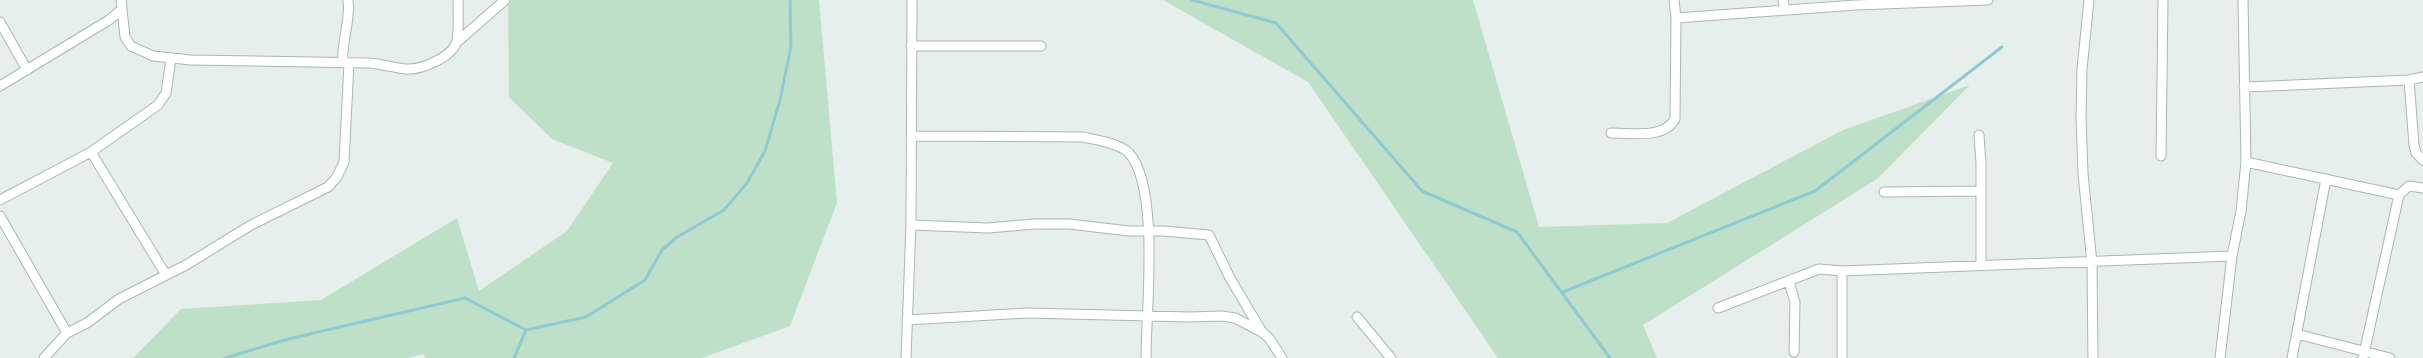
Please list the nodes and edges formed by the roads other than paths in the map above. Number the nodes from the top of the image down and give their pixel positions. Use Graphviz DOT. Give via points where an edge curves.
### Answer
graph roads {
  1 [pos="120,0"];
  2 [pos="348,0"];
  3 [pos="458,0"];
  4 [pos="505,0"];
  5 [pos="912,0"];
  6 [pos="1674,0"];
  7 [pos="1783,0"];
  8 [pos="1988,0"];
  9 [pos="2088,0"];
  10 [pos="2163,0"];
  11 [pos="2243,0"];
  12 [pos="121,10"];
  13 [pos="1785,10"];
  14 [pos="1676,18"];
  15 [pos="0,22"];
  16 [pos="457,42"];
  17 [pos="911,46"];
  18 [pos="1041,46"];
  19 [pos="171,59"];
  20 [pos="346,63"];
  21 [pos="27,70"];
  22 [pos="2423,77"];
  23 [pos="2409,80"];
  24 [pos="0,86"];
  25 [pos="2244,87"];
  26 [pos="1611,133"];
  27 [pos="1979,135"];
  28 [pos="911,136"];
  29 [pos="90,152"];
  30 [pos="2161,156"];
  31 [pos="2423,160"];
  32 [pos="2246,162"];
  33 [pos="2326,179"];
  34 [pos="2423,188"];
  35 [pos="1981,191"];
  36 [pos="1884,192"];
  37 [pos="2399,195"];
  38 [pos="0,200"];
  39 [pos="0,216"];
  40 [pos="911,225"];
  41 [pos="1150,231"];
  42 [pos="2232,256"];
  43 [pos="2092,263"];
  44 [pos="1981,265"];
  45 [pos="1842,271"];
  46 [pos="166,275"];
  47 [pos="1789,282"];
  48 [pos="1718,308"];
  49 [pos="1146,317"];
  50 [pos="1357,317"];
  51 [pos="907,320"];
  52 [pos="1262,332"];
  53 [pos="67,333"];
  54 [pos="2297,334"];
  55 [pos="1794,352"];
  56 [pos="2364,354"];
  57 [pos="44,358"];
  58 [pos="906,358"];
  59 [pos="1146,358"];
  60 [pos="1282,358"];
  61 [pos="1391,358"];
  62 [pos="1842,358"];
  63 [pos="2093,358"];
  64 [pos="2220,358"];
  65 [pos="2292,358"];
  66 [pos="2390,358"];
  1 -- 12 [label="street"];
  2 -- 20 [label="street" via="349,11 342,48"];
  3 -- 16 [label="street"];
  4 -- 16 [label="street"];
  5 -- 17 [label="street"];
  6 -- 14 [label="street"];
  7 -- 13 [label="street"];
  8 -- 13 [label="street"];
  9 -- 43 [label="street" via="2081,119 2083,174"];
  10 -- 30 [label="street"];
  11 -- 25 [label="street"];
  12 -- 19 [label="street" via="125,37 131,46 139,52"];
  12 -- 21 [label="street"];
  13 -- 14 [label="street"];
  14 -- 26 [label="street" via="1675,118 1671,126 1663,132"];
  15 -- 21 [label="street"];
  16 -- 20 [label="street" via="437,61 421,68 405,69 386,64"];
  17 -- 18 [label="street"];
  17 -- 28 [label="street"];
  19 -- 20 [label="street"];
  19 -- 29 [label="street" via="166,93 158,104"];
  20 -- 46 [label="street" via="344,162 337,177 328,187 251,224 186,266"];
  21 -- 24 [label="street"];
  22 -- 23 [label="street"];
  23 -- 25 [label="street"];
  23 -- 31 [label="street" via="2414,145 2416,153"];
  25 -- 32 [label="street"];
  27 -- 35 [label="street"];
  28 -- 40 [label="street"];
  28 -- 41 [label="street" via="1083,137 1106,142 1128,152 1136,165 1147,204"];
  29 -- 38 [label="street"];
  29 -- 46 [label="street"];
  32 -- 33 [label="street"];
  32 -- 42 [label="street" via="2241,212"];
  33 -- 37 [label="street"];
  33 -- 54 [label="street"];
  34 -- 37 [label="street" via="2409,186"];
  35 -- 36 [label="street"];
  35 -- 44 [label="street"];
  37 -- 56 [label="street"];
  39 -- 53 [label="street"];
  40 -- 41 [label="street" via="988,228 1069,224"];
  40 -- 51 [label="street"];
  41 -- 49 [label="street"];
  41 -- 52 [label="street" via="1209,235 1230,278"];
  42 -- 43 [label="street"];
  42 -- 64 [label="street"];
  43 -- 44 [label="street"];
  43 -- 63 [label="street"];
  44 -- 45 [label="street"];
  45 -- 47 [label="street" via="1819,269"];
  45 -- 62 [label="street"];
  46 -- 53 [label="street" via="119,299 87,323"];
  47 -- 48 [label="street"];
  47 -- 55 [label="street" via="1795,302"];
  49 -- 51 [label="street" via="1027,314"];
  49 -- 52 [label="street" via="1222,316 1235,318"];
  49 -- 59 [label="street"];
  50 -- 61 [label="street"];
  51 -- 58 [label="street"];
  52 -- 60 [label="street"];
  53 -- 57 [label="street"];
  54 -- 56 [label="street"];
  54 -- 65 [label="street"];
  56 -- 66 [label="street"];
}
